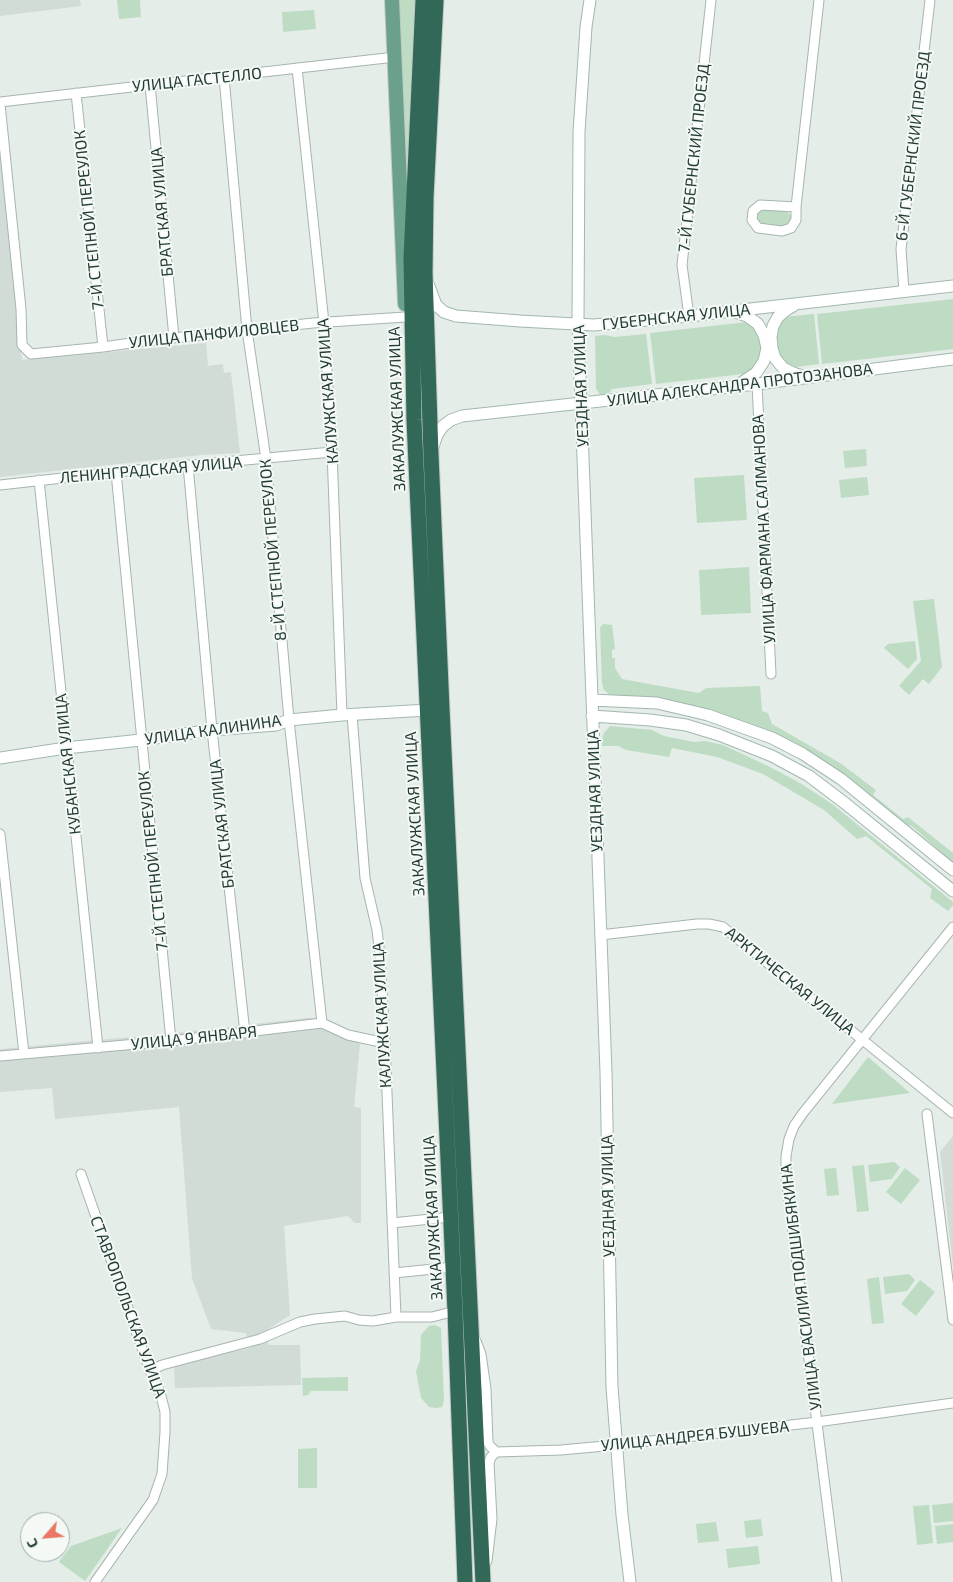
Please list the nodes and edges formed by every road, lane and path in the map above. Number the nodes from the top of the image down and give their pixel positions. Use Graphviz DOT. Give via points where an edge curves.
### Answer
graph roads {
  1 [pos="392,0"];
  2 [pos="423,0"];
  3 [pos="436,0"];
  4 [pos="446,0"];
  5 [pos="590,0"];
  6 [pos="711,0"];
  7 [pos="819,0"];
  8 [pos="930,0"];
  9 [pos="395,57"];
  10 [pos="297,68"];
  11 [pos="433,68"];
  12 [pos="224,77"];
  13 [pos="150,85"];
  14 [pos="76,93"];
  15 [pos="0,103"];
  16 [pos="796,207"];
  17 [pos="425,273"];
  18 [pos="953,286"];
  19 [pos="904,292"];
  20 [pos="797,304"];
  21 [pos="732,311"];
  22 [pos="689,316"];
  23 [pos="405,317"];
  24 [pos="324,322"];
  25 [pos="578,324"];
  26 [pos="247,330"];
  27 [pos="174,338"];
  28 [pos="103,347"];
  29 [pos="413,356"];
  30 [pos="953,360"];
  31 [pos="808,378"];
  32 [pos="757,384"];
  33 [pos="734,386"];
  34 [pos="581,403"];
  35 [pos="332,452"];
  36 [pos="430,456"];
  37 [pos="266,459"];
  38 [pos="188,466"];
  39 [pos="116,472"];
  40 [pos="40,480"];
  41 [pos="0,485"];
  42 [pos="771,674"];
  43 [pos="592,700"];
  44 [pos="428,710"];
  45 [pos="347,715"];
  46 [pos="592,716"];
  47 [pos="289,720"];
  48 [pos="212,730"];
  49 [pos="141,740"];
  50 [pos="66,748"];
  51 [pos="0,758"];
  52 [pos="0,834"];
  53 [pos="953,870"];
  54 [pos="953,891"];
  55 [pos="953,927"];
  56 [pos="600,935"];
  57 [pos="322,1023"];
  58 [pos="245,1033"];
  59 [pos="862,1038"];
  60 [pos="171,1041"];
  61 [pos="385,1043"];
  62 [pos="98,1048"];
  63 [pos="24,1054"];
  64 [pos="0,1056"];
  65 [pos="953,1113"];
  66 [pos="927,1114"];
  67 [pos="81,1174"];
  68 [pos="450,1217"];
  69 [pos="392,1222"];
  70 [pos="453,1267"];
  71 [pos="394,1274"];
  72 [pos="455,1310"];
  73 [pos="396,1317"];
  74 [pos="470,1320"];
  75 [pos="953,1320"];
  76 [pos="150,1371"];
  77 [pos="953,1403"];
  78 [pos="818,1422"];
  79 [pos="616,1445"];
  80 [pos="496,1452"];
  81 [pos="483,1581"];
  82 [pos="95,1582"];
  83 [pos="465,1582"];
  84 [pos="630,1582"];
  85 [pos="837,1582"];
  1 -- 9 [label="main road"];
  2 -- 29 [label="highway, ЗАКАЛУЖСКАЯ УЛИЦА" via="411,258"];
  3 -- 11 [label="highway"];
  4 -- 11 [label="highway"];
  5 -- 25 [label="street, УЕЗДНАЯ УЛИЦА" via="579,132"];
  6 -- 22 [label="street, 7-Й ГУБЕРНСКИЙ ПРОЕЗД" via="682,265"];
  7 -- 16 [label="street"];
  8 -- 19 [label="street, 6-Й ГУБЕРНСКИЙ ПРОЕЗД" via="901,249"];
  9 -- 10 [label="street, УЛИЦА ГАСТЕЛЛО"];
  9 -- 23 [label="main road"];
  10 -- 12 [label="street, УЛИЦА ГАСТЕЛЛО"];
  10 -- 24 [label="street, КАЛУЖСКАЯ УЛИЦА"];
  11 -- 17 [label="highway"];
  12 -- 13 [label="street, УЛИЦА ГАСТЕЛЛО"];
  12 -- 26 [label="street, 8-Й СТЕПНОЙ ПЕРЕУЛОК"];
  13 -- 14 [label="street, УЛИЦА ГАСТЕЛЛО"];
  13 -- 27 [label="street, БРАТСКАЯ УЛИЦА"];
  14 -- 15 [label="street, УЛИЦА ГАСТЕЛЛО"];
  14 -- 28 [label="street, 7-Й СТЕПНОЙ ПЕРЕУЛОК"];
  15 -- 28 [label="street, УЛИЦА ПАНФИЛОВЦЕВ" via="22,345 31,354"];
  16 -- 16 [label="street" via="760,204 753,210 752,220 758,228 787,230 795,224"];
  17 -- 25 [label="street, ГУБЕРНСКАЯ УЛИЦА" via="436,305 456,316"];
  17 -- 36 [label="highway"];
  18 -- 19 [label="street, ГУБЕРНСКАЯ УЛИЦА"];
  19 -- 20 [label="street, ГУБЕРНСКАЯ УЛИЦА"];
  20 -- 21 [label="street, ГУБЕРНСКАЯ УЛИЦА"];
  20 -- 31 [label="street" via="778,317 773,326 772,348 783,368"];
  21 -- 22 [label="street, ГУБЕРНСКАЯ УЛИЦА"];
  21 -- 33 [label="street" via="758,324 767,348 756,373"];
  22 -- 25 [label="street, ГУБЕРНСКАЯ УЛИЦА"];
  23 -- 24 [label="street, УЛИЦА ПАНФИЛОВЦЕВ"];
  23 -- 29 [label="main road"];
  24 -- 26 [label="street, УЛИЦА ПАНФИЛОВЦЕВ"];
  24 -- 35 [label="street, КАЛУЖСКАЯ УЛИЦА"];
  25 -- 34 [label="street, УЕЗДНАЯ УЛИЦА"];
  26 -- 27 [label="street, УЛИЦА ПАНФИЛОВЦЕВ"];
  26 -- 37 [label="street, 8-Й СТЕПНОЙ ПЕРЕУЛОК"];
  27 -- 28 [label="street, УЛИЦА ПАНФИЛОВЦЕВ"];
  29 -- 44 [label="highway, ЗАКАЛУЖСКАЯ УЛИЦА"];
  30 -- 31 [label="street, УЛИЦА АЛЕКСАНДРА ПРОТОЗАНОВА"];
  31 -- 32 [label="street, УЛИЦА АЛЕКСАНДРА ПРОТОЗАНОВА"];
  32 -- 33 [label="street, УЛИЦА АЛЕКСАНДРА ПРОТОЗАНОВА"];
  32 -- 42 [label="street, УЛИЦА ФАРМАНА САЛМАНОВА"];
  33 -- 34 [label="street, УЛИЦА АЛЕКСАНДРА ПРОТОЗАНОВА"];
  34 -- 36 [label="street, УЛИЦА АЛЕКСАНДРА ПРОТОЗАНОВА" via="462,416 443,426"];
  34 -- 43 [label="street, УЕЗДНАЯ УЛИЦА"];
  35 -- 37 [label="street, ЛЕНИНГРАДСКАЯ УЛИЦА"];
  35 -- 45 [label="street, КАЛУЖСКАЯ УЛИЦА"];
  36 -- 74 [label="highway"];
  37 -- 38 [label="street, ЛЕНИНГРАДСКАЯ УЛИЦА"];
  37 -- 47 [label="street, 8-Й СТЕПНОЙ ПЕРЕУЛОК"];
  38 -- 39 [label="street, ЛЕНИНГРАДСКАЯ УЛИЦА"];
  38 -- 48 [label="street, БРАТСКАЯ УЛИЦА"];
  39 -- 40 [label="street, ЛЕНИНГРАДСКАЯ УЛИЦА"];
  39 -- 49 [label="street, 7-Й СТЕПНОЙ ПЕРЕУЛОК"];
  40 -- 41 [label="street, ЛЕНИНГРАДСКАЯ УЛИЦА"];
  40 -- 50 [label="street, КУБАНСКАЯ УЛИЦА"];
  43 -- 46 [label="street, УЕЗДНАЯ УЛИЦА"];
  43 -- 53 [label="street" via="656,703 708,715 772,738 841,780"];
  44 -- 45 [label="street, УЛИЦА КАЛИНИНА"];
  44 -- 68 [label="highway, ЗАКАЛУЖСКАЯ УЛИЦА"];
  45 -- 47 [label="street, УЛИЦА КАЛИНИНА"];
  45 -- 61 [label="street, КАЛУЖСКАЯ УЛИЦА" via="366,878 380,955"];
  46 -- 54 [label="street" via="686,725 772,756 809,776"];
  46 -- 56 [label="street, УЕЗДНАЯ УЛИЦА"];
  47 -- 48 [label="street, УЛИЦА КАЛИНИНА" via="276,725"];
  47 -- 57 [label="street, 8-Й СТЕПНОЙ ПЕРЕУЛОК"];
  48 -- 49 [label="street, УЛИЦА КАЛИНИНА"];
  48 -- 58 [label="street, БРАТСКАЯ УЛИЦА"];
  49 -- 50 [label="street, УЛИЦА КАЛИНИНА"];
  49 -- 60 [label="street, 7-Й СТЕПНОЙ ПЕРЕУЛОК"];
  50 -- 51 [label="street, УЛИЦА КАЛИНИНА"];
  50 -- 62 [label="street, КУБАНСКАЯ УЛИЦА"];
  52 -- 63 [label="street"];
  55 -- 59 [label="street, УЛИЦА ВАСИЛИЯ ПОДШИБЯКИНА"];
  56 -- 59 [label="street, АРКТИЧЕСКАЯ УЛИЦА" via="717,924"];
  56 -- 79 [label="street, УЕЗДНАЯ УЛИЦА"];
  57 -- 58 [label="street, УЛИЦА 9 ЯНВАРЯ"];
  57 -- 61 [label="street" via="348,1035"];
  58 -- 60 [label="street, УЛИЦА 9 ЯНВАРЯ"];
  59 -- 65 [label="street, АРКТИЧЕСКАЯ УЛИЦА"];
  59 -- 78 [label="street, УЛИЦА ВАСИЛИЯ ПОДШИБЯКИНА" via="794,1126 786,1156 786,1177"];
  60 -- 62 [label="street, УЛИЦА 9 ЯНВАРЯ"];
  61 -- 69 [label="street, КАЛУЖСКАЯ УЛИЦА"];
  62 -- 63 [label="street, УЛИЦА 9 ЯНВАРЯ"];
  63 -- 64 [label="street, УЛИЦА 9 ЯНВАРЯ"];
  66 -- 75 [label="street"];
  67 -- 76 [label="street, СТАВРОПОЛЬСКАЯ УЛИЦА"];
  68 -- 69 [label="street"];
  68 -- 70 [label="highway, ЗАКАЛУЖСКАЯ УЛИЦА"];
  69 -- 71 [label="street, КАЛУЖСКАЯ УЛИЦА"];
  70 -- 71 [label="street"];
  70 -- 72 [label="highway, ЗАКАЛУЖСКАЯ УЛИЦА"];
  71 -- 73 [label="street, КАЛУЖСКАЯ УЛИЦА"];
  72 -- 73 [label="street" via="432,1316"];
  72 -- 83 [label="highway, ЗАКАЛУЖСКАЯ УЛИЦА"];
  73 -- 76 [label="street" via="374,1321 345,1316 300,1322 260,1339"];
  74 -- 80 [label="street" via="486,1389 488,1442"];
  74 -- 81 [label="highway"];
  76 -- 82 [label="street, СТАВРОПОЛЬСКАЯ УЛИЦА" via="165,1412 162,1474 153,1500"];
  77 -- 78 [label="street, УЛИЦА АНДРЕЯ БУШУЕВА"];
  78 -- 79 [label="street, УЛИЦА АНДРЕЯ БУШУЕВА"];
  78 -- 85 [label="street, УЛИЦА ВАСИЛИЯ ПОДШИБЯКИНА"];
  79 -- 80 [label="street, УЛИЦА АНДРЕЯ БУШУЕВА"];
  79 -- 84 [label="street, УЕЗДНАЯ УЛИЦА"];
  80 -- 81 [label="street" via="489,1463 492,1519"];
}
